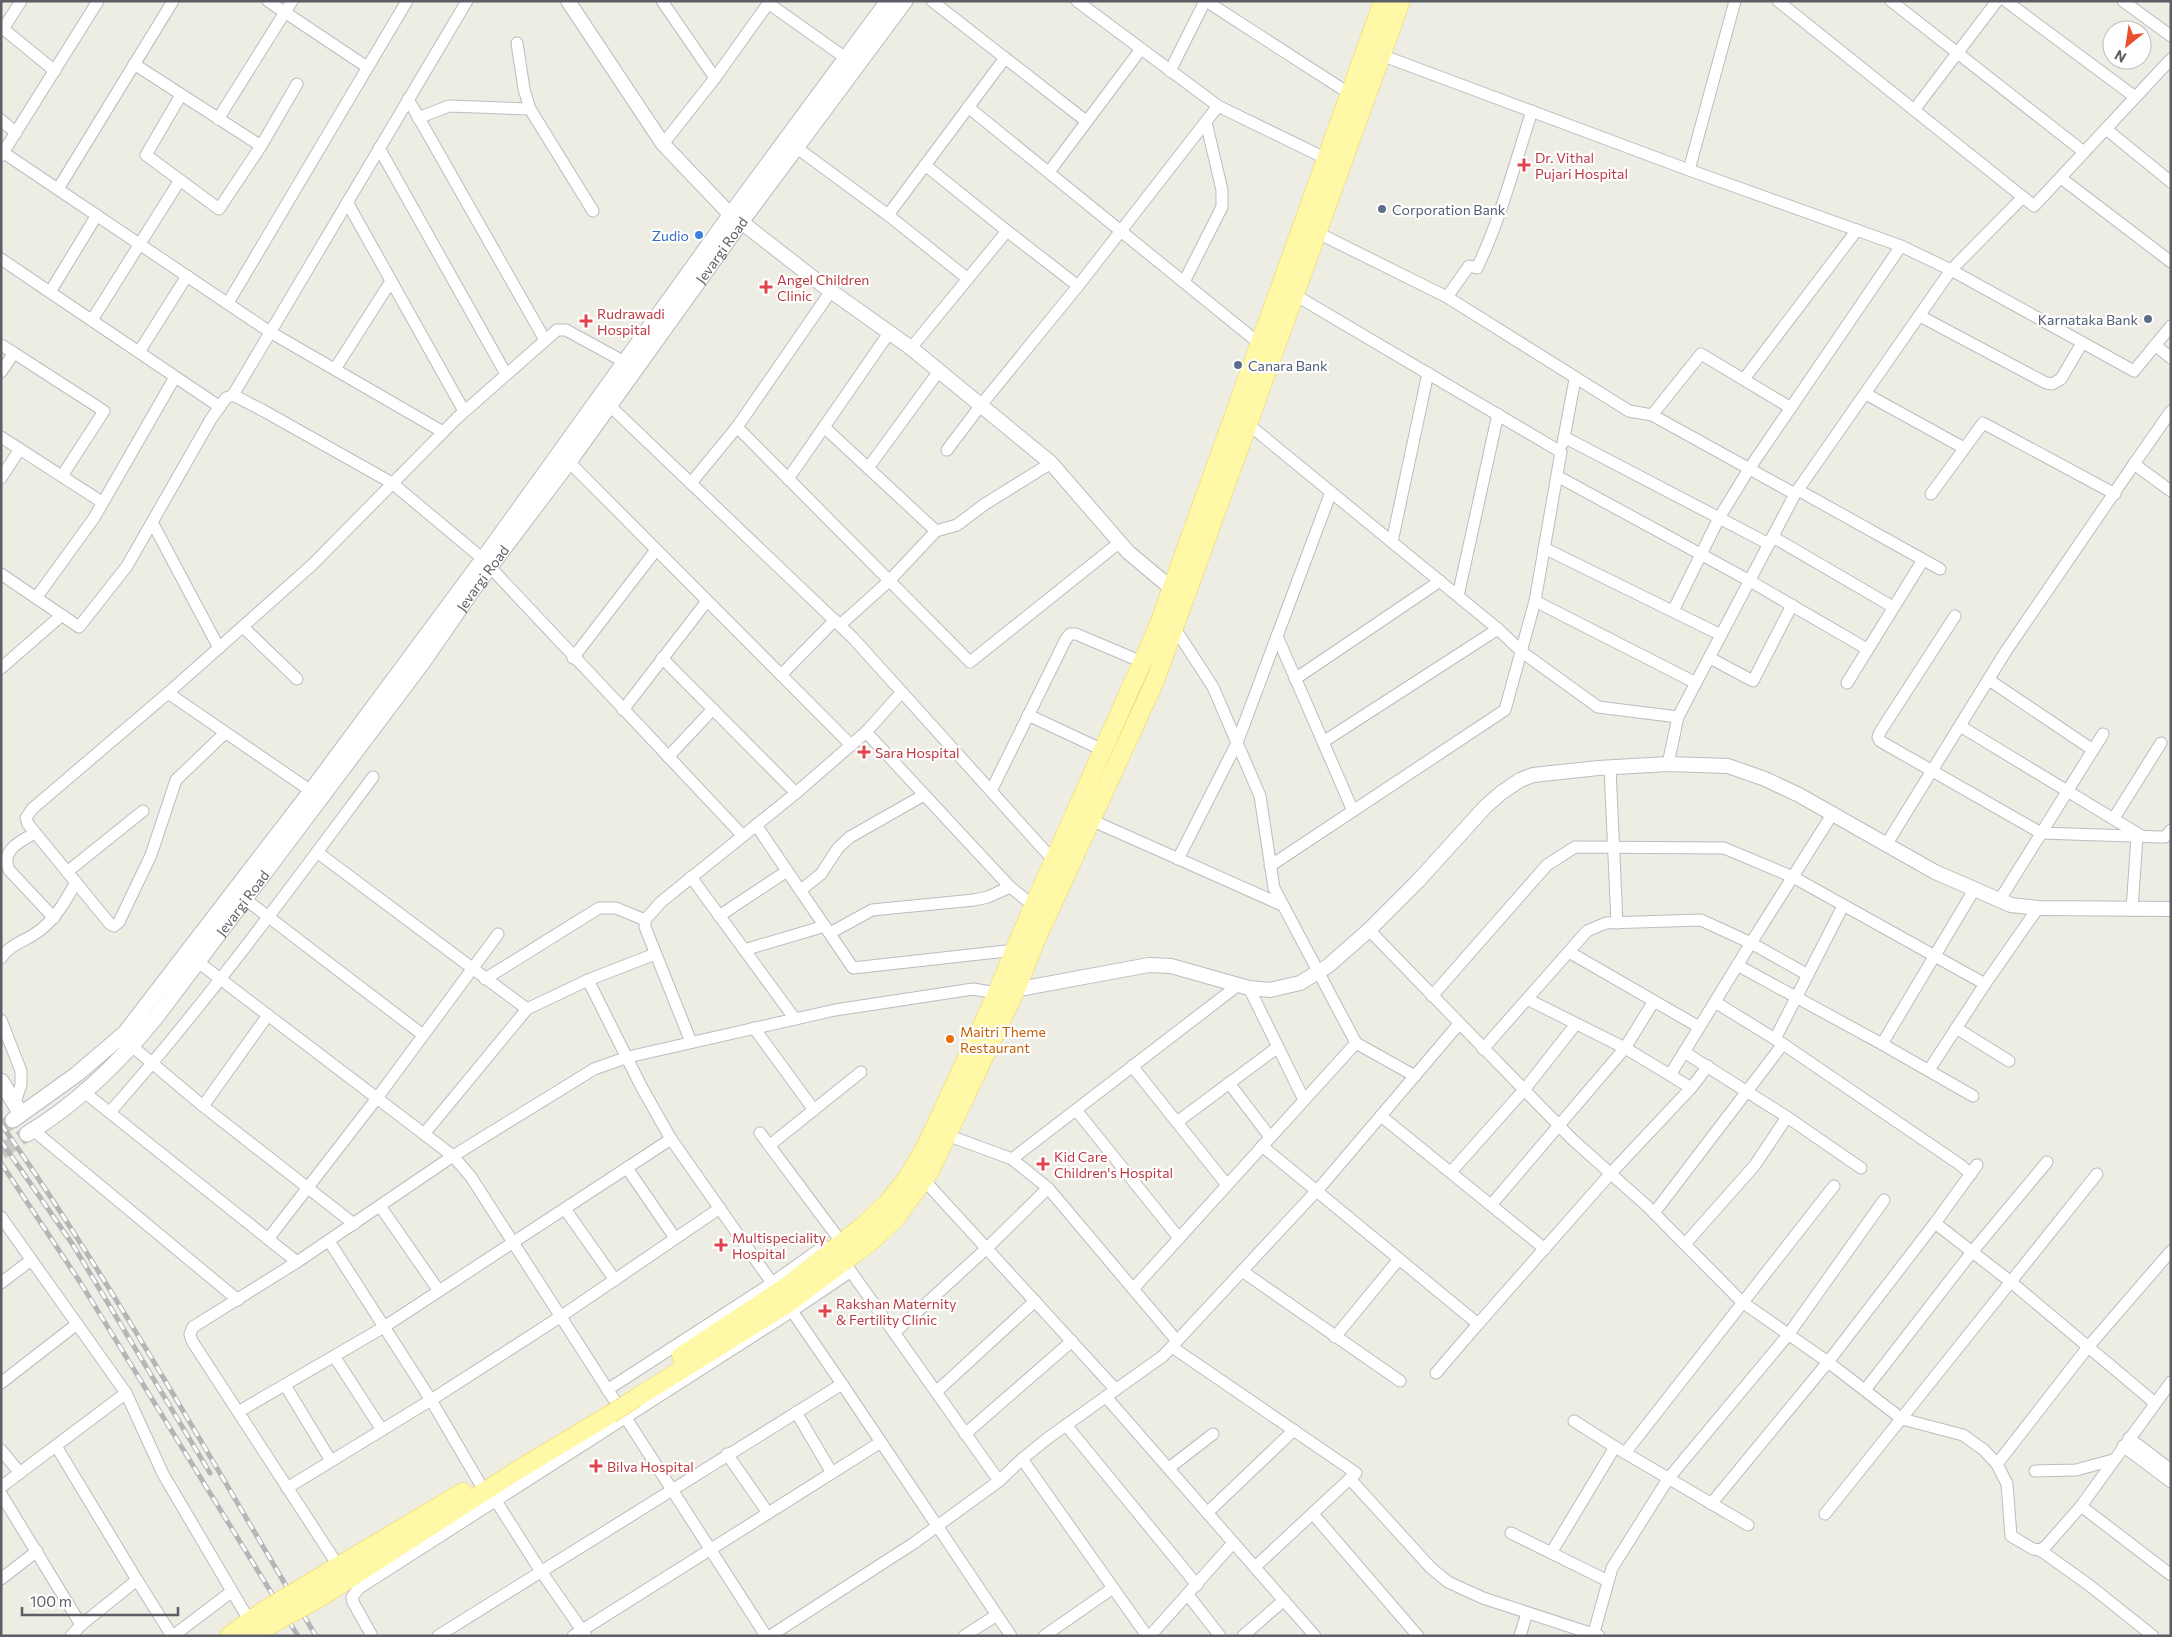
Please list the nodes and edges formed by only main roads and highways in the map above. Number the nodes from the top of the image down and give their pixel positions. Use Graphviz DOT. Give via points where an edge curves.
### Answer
graph roads {
  1 [pos="888,1"];
  2 [pos="905,1"];
  3 [pos="1383,1"];
  4 [pos="1401,1"];
  5 [pos="1335,162"];
  6 [pos="736,218"];
  7 [pos="630,365"];
  8 [pos="487,563"];
  9 [pos="1179,591"];
  10 [pos="127,1042"];
  11 [pos="1,1081"];
  12 [pos="30,1132"];
  13 [pos="634,1394"];
  14 [pos="612,1407"];
  15 [pos="317,1589"];
  16 [pos="258,1624"];
  17 [pos="229,1636"];
  1 -- 6 [label="main road"];
  2 -- 6 [label="main road, Jevargi Road" via="797,148"];
  3 -- 5 [label="main road" via="1350,94"];
  4 -- 5 [label="main road" via="1382,56"];
  5 -- 9 [label="main road" via="1260,344"];
  5 -- 9 [label="main road" via="1318,232 1248,424"];
  6 -- 7 [label="main road, Jevargi Road"];
  7 -- 8 [label="main road"];
  7 -- 8 [label="main road, Jevargi Road" via="610,406"];
  8 -- 10 [label="main road" via="311,791"];
  8 -- 10 [label="main road, Jevargi Road" via="423,662 246,899 198,962"];
  9 -- 13 [label="main road" via="1157,629 997,993 926,1146 908,1177 889,1202 787,1286"];
  9 -- 13 [label="main road" via="1174,627 1155,681 1016,990 924,1180 896,1218 847,1267"];
  10 -- 11 [label="main road" via="16,1112"];
  10 -- 12 [label="main road, Jevargi Road" via="112,1068"];
  13 -- 14 [label="main road"];
  14 -- 15 [label="main road" via="513,1472"];
  14 -- 15 [label="main road" via="338,1567"];
  15 -- 16 [label="main road, bridge"];
  16 -- 17 [label="main road"];
}
